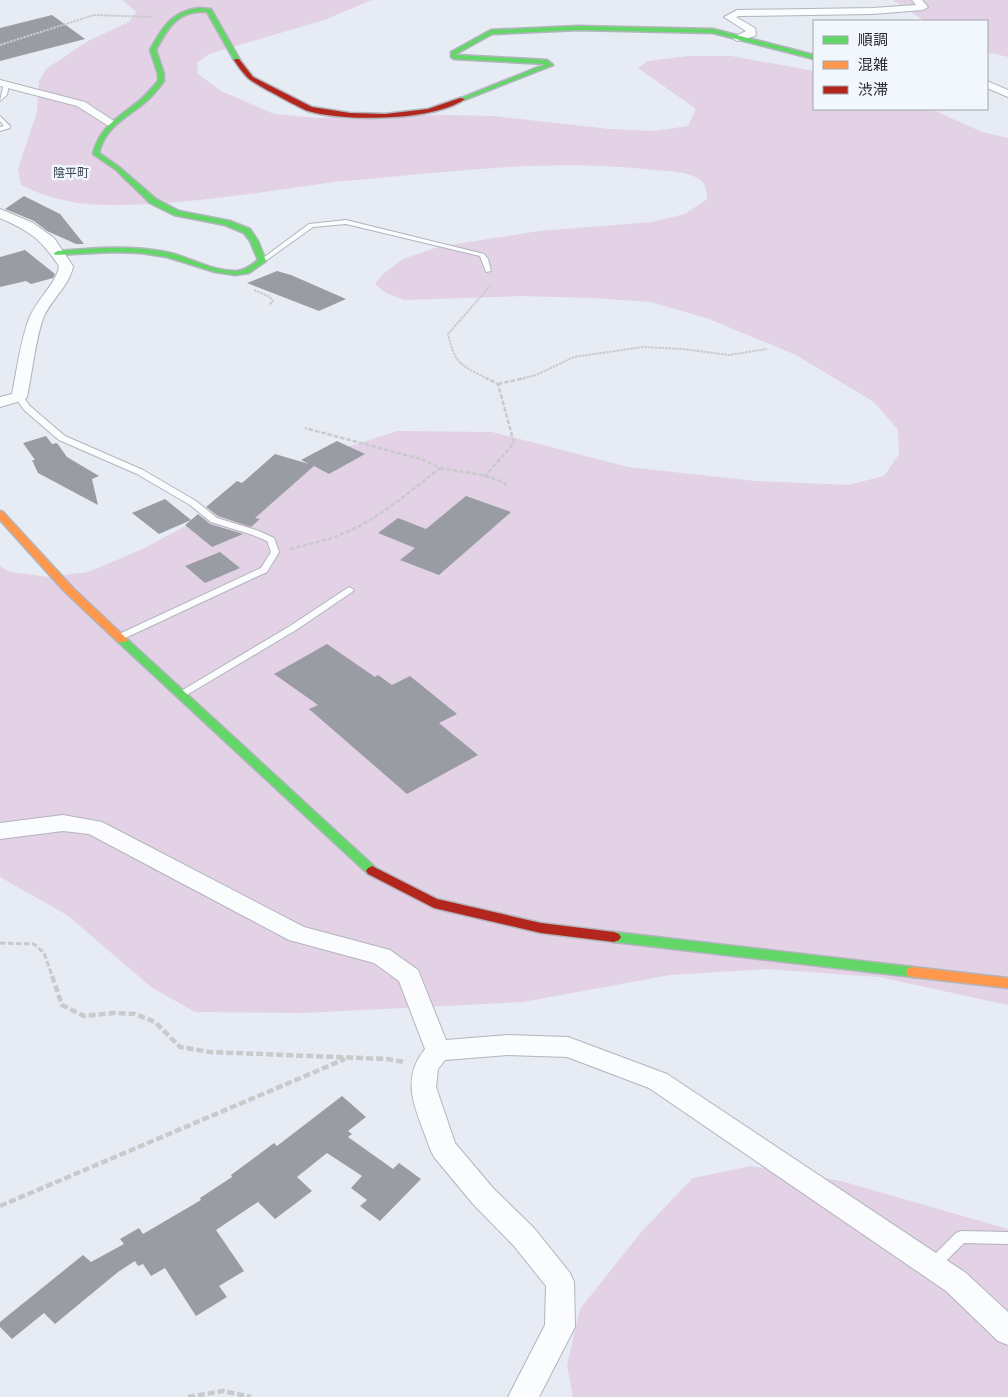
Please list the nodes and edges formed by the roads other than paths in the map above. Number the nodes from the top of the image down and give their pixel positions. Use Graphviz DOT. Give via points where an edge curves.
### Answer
graph roads {
  1 [pos="917,0"];
  2 [pos="737,38"];
  3 [pos="813,57"];
  4 [pos="3,84"];
  5 [pos="988,84"];
  6 [pos="1008,94"];
  7 [pos="0,99"];
  8 [pos="0,118"];
  9 [pos="110,123"];
  10 [pos="0,129"];
  11 [pos="0,213"];
  12 [pos="58,254"];
  13 [pos="262,261"];
  14 [pos="488,271"];
  15 [pos="19,397"];
  16 [pos="0,402"];
  17 [pos="0,514"];
  18 [pos="349,590"];
  19 [pos="120,638"];
  20 [pos="182,694"];
  21 [pos="0,831"];
  22 [pos="1008,983"];
  23 [pos="432,1058"];
  24 [pos="1008,1238"];
  25 [pos="932,1266"];
  26 [pos="1008,1331"];
  27 [pos="523,1397"];
  1 -- 2 [label="street" via="923,7 873,11 737,12 729,17 751,30 751,34"];
  2 -- 3 [label="street"];
  2 -- 9 [label="street" via="713,32 608,28 491,32 452,52 454,57 547,62 550,65 429,110 385,116 350,115 310,109 251,78 209,10 203,8 190,10 168,23 153,50 162,74 161,81 139,104"];
  4 -- 7 [label="lane" via="4,95"];
  4 -- 9 [label="street" via="81,104"];
  5 -- 6 [label="street"];
  8 -- 10 [label="lane" via="8,127"];
  9 -- 13 [label="street" via="97,144 96,154 117,168 153,201 177,213 227,223 247,231"];
  11 -- 12 [label="street" via="28,226 49,241"];
  12 -- 13 [label="street" via="89,250 168,254 234,273 250,270"];
  12 -- 15 [label="street" via="66,266 65,275 45,300 36,319"];
  13 -- 14 [label="lane" via="311,225 346,222 482,255"];
  15 -- 16 [label="street"];
  15 -- 19 [label="lane" via="62,438 140,472 193,503 214,520 271,540 275,552 264,570"];
  17 -- 19 [label="street" via="69,590"];
  18 -- 20 [label="lane" via="293,628"];
  19 -- 20 [label="street"];
  20 -- 22 [label="street" via="368,869 434,903 542,928"];
  21 -- 23 [label="street" via="63,823 94,827 297,934 382,956 409,976"];
  23 -- 25 [label="street" via="508,1046 568,1047 658,1081"];
  23 -- 27 [label="street" via="423,1087 443,1149 524,1237 560,1282 560,1327"];
  24 -- 25 [label="lane" via="961,1236"];
  25 -- 26 [label="street" via="956,1282"];
}
